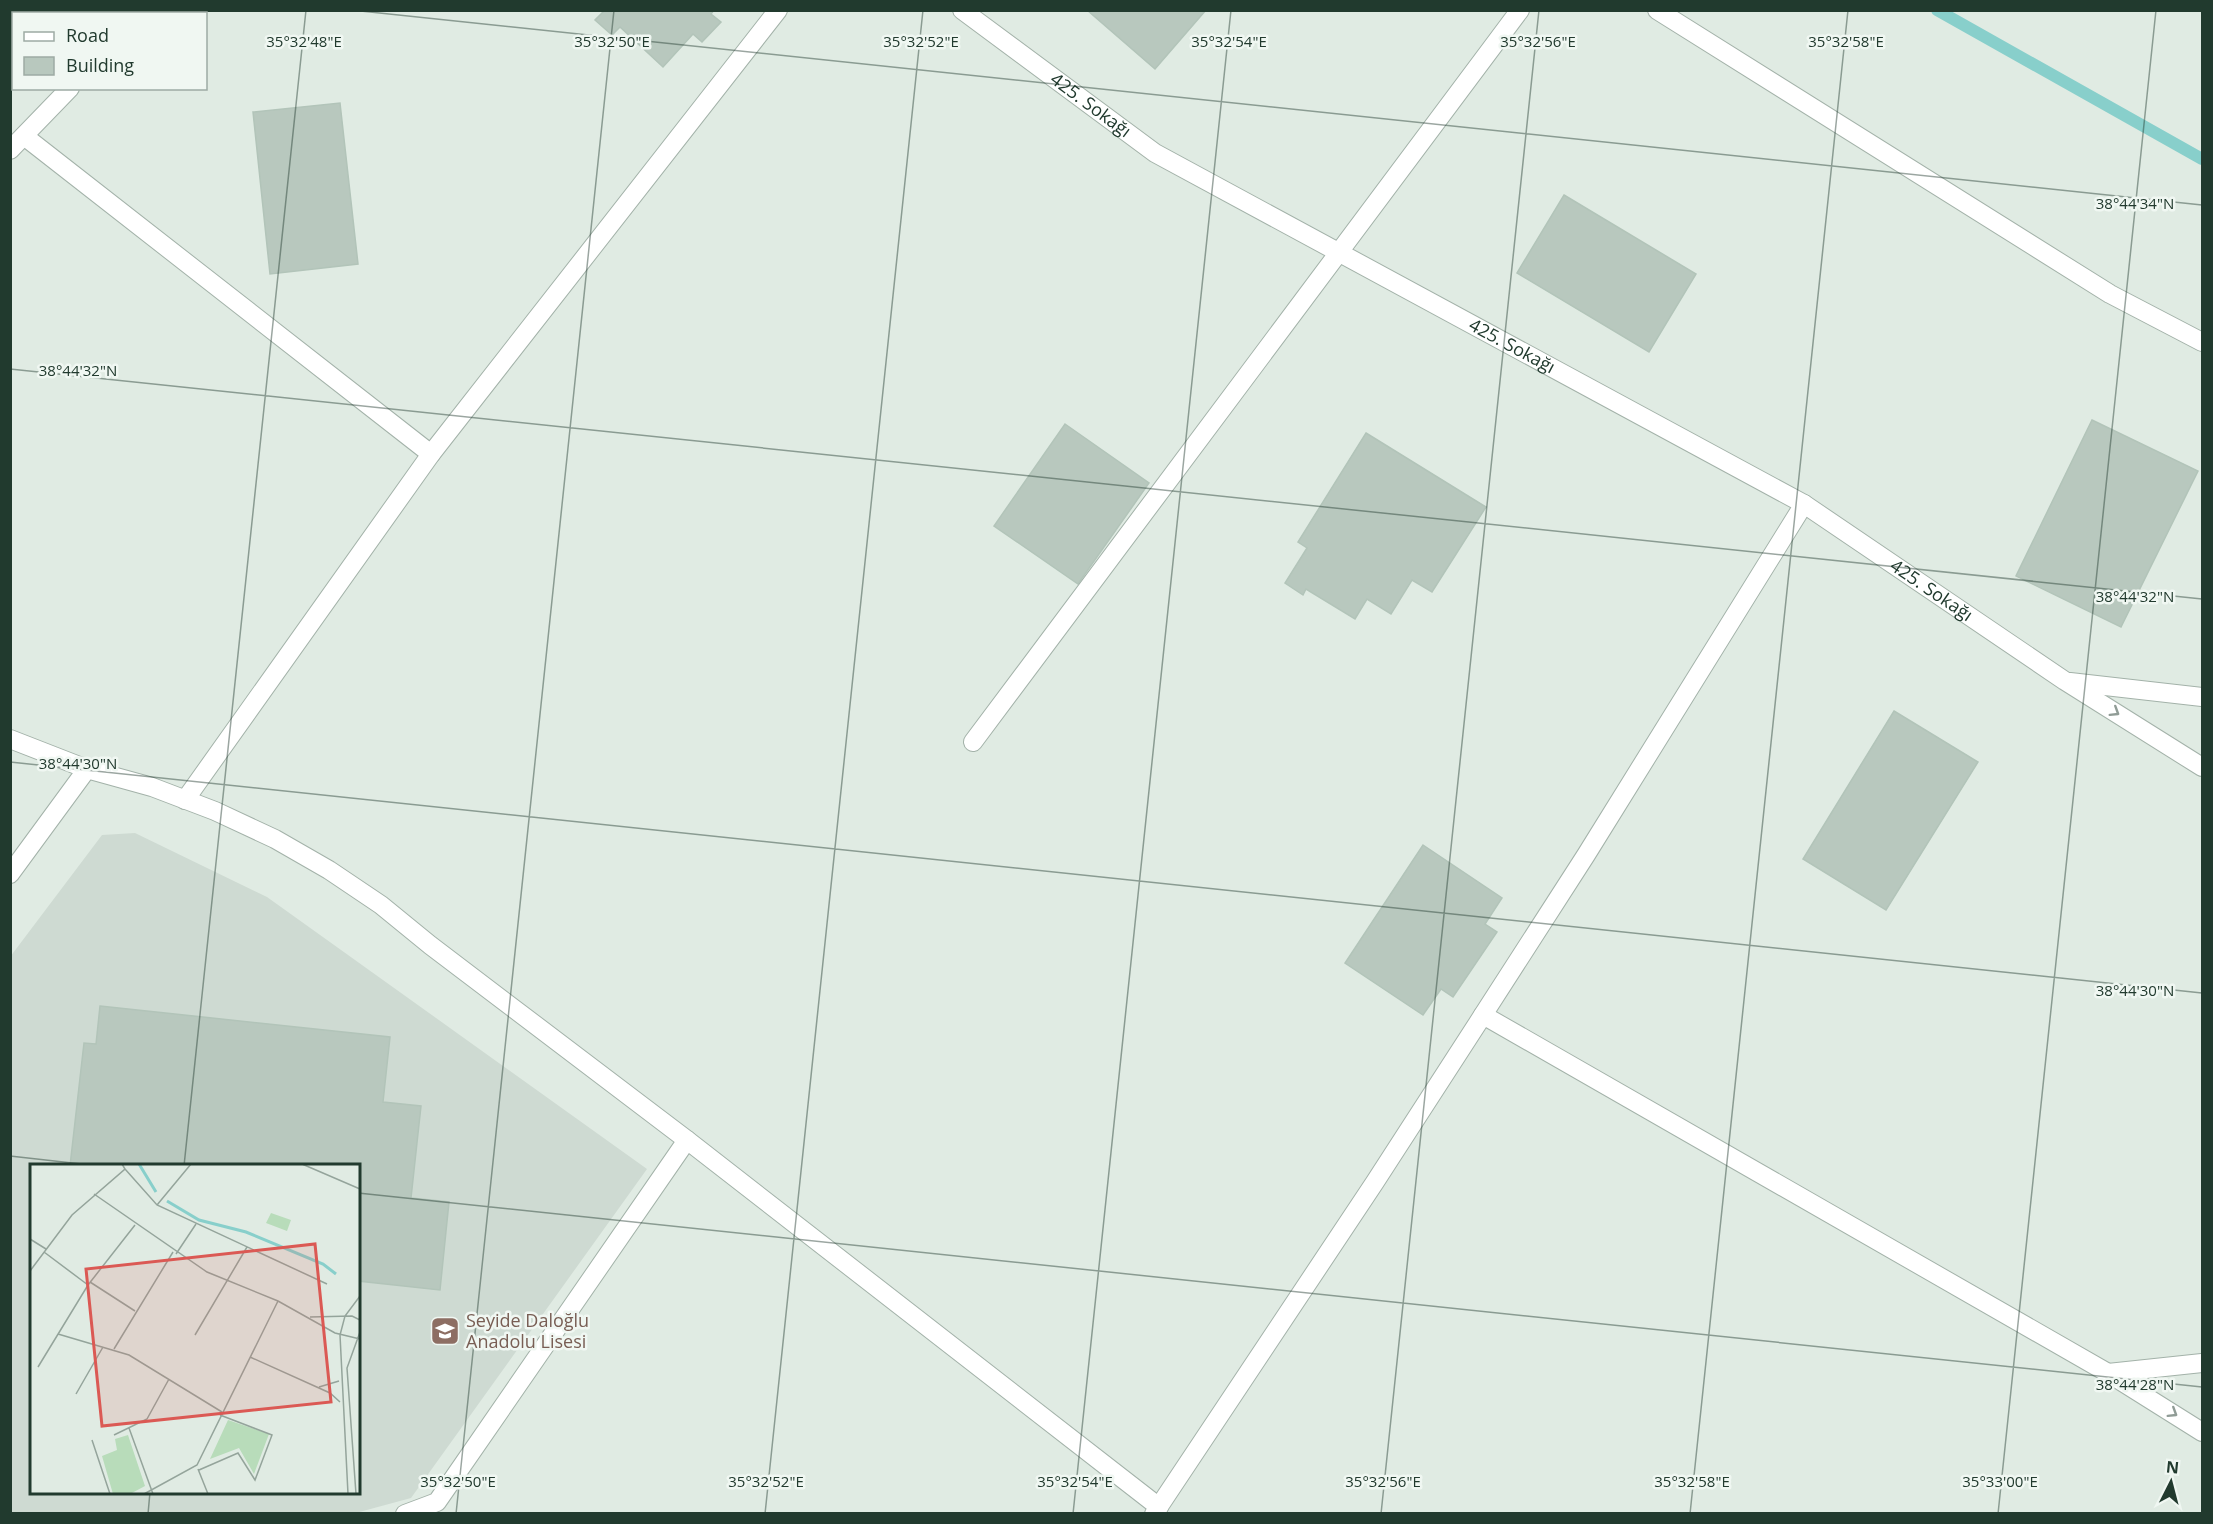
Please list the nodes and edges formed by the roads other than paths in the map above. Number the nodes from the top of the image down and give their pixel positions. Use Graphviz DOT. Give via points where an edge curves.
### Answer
graph roads {
  1 [pos="778,10"];
  2 [pos="962,10"];
  3 [pos="1520,10"];
  4 [pos="1657,10"];
  5 [pos="68,90"];
  6 [pos="24,136"];
  7 [pos="10,150"];
  8 [pos="1339,252"];
  9 [pos="2202,342"];
  10 [pos="431,454"];
  11 [pos="1804,504"];
  12 [pos="2065,681"];
  13 [pos="2202,697"];
  14 [pos="10,739"];
  15 [pos="973,742"];
  16 [pos="2202,767"];
  17 [pos="87,770"];
  18 [pos="185,800"];
  19 [pos="10,874"];
  20 [pos="1483,1015"];
  21 [pos="687,1140"];
  22 [pos="2202,1363"];
  23 [pos="2108,1373"];
  24 [pos="2202,1432"];
  25 [pos="1156,1510"];
  26 [pos="405,1514"];
  1 -- 10 [label="street"];
  2 -- 8 [label="street, 425. Sokağı" via="1155,153"];
  3 -- 8 [label="street"];
  4 -- 9 [label="street" via="2110,294"];
  5 -- 6 [label="street"];
  6 -- 7 [label="street"];
  6 -- 10 [label="street"];
  8 -- 11 [label="street, 425. Sokağı"];
  8 -- 15 [label="street"];
  10 -- 18 [label="street"];
  11 -- 12 [label="street, 425. Sokağı"];
  11 -- 20 [label="street"];
  12 -- 13 [label="street, 425. Sokağı"];
  12 -- 16 [label="street, 425. Sokağı, one-way"];
  14 -- 17 [label="street"];
  17 -- 18 [label="street"];
  17 -- 19 [label="street"];
  18 -- 21 [label="street" via="276,839 381,905"];
  20 -- 23 [label="street"];
  20 -- 25 [label="street"];
  21 -- 25 [label="street"];
  21 -- 26 [label="street" via="437,1502"];
  22 -- 23 [label="street"];
  23 -- 24 [label="street, one-way"];
}
